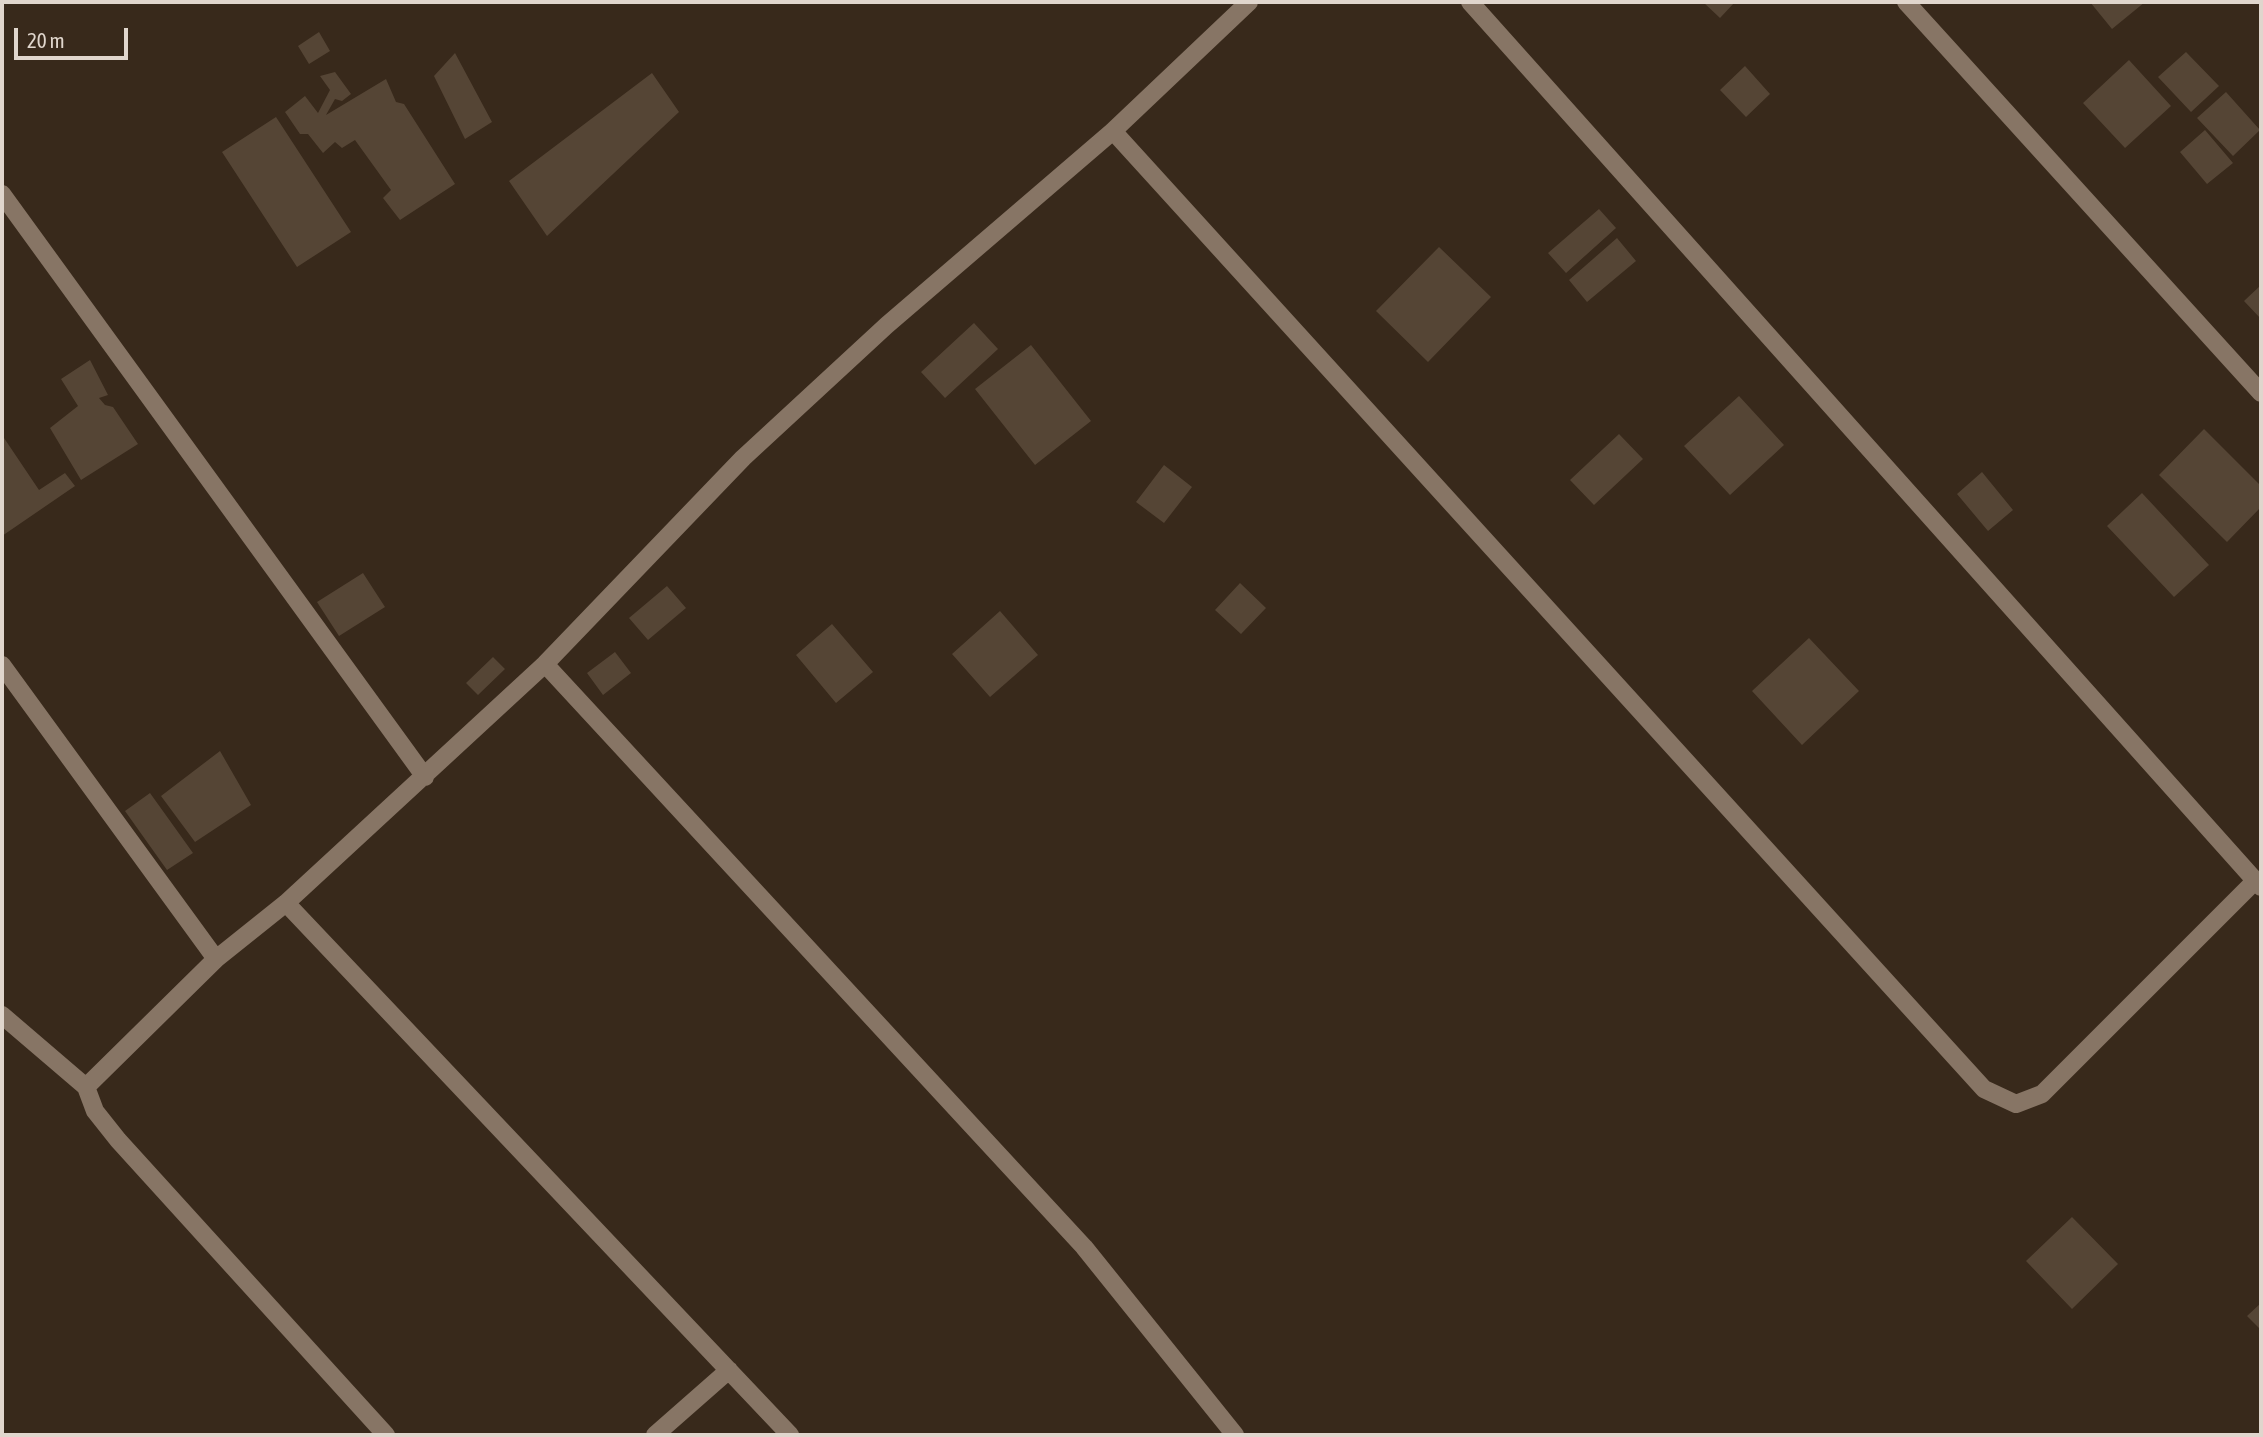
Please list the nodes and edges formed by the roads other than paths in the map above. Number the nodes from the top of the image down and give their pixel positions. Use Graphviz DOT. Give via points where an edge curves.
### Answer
graph roads {
  1 [pos="1249,2"];
  2 [pos="1470,2"];
  3 [pos="1906,2"];
  4 [pos="1113,131"];
  5 [pos="2,194"];
  6 [pos="2261,393"];
  7 [pos="545,664"];
  8 [pos="2,665"];
  9 [pos="425,777"];
  10 [pos="2258,884"];
  11 [pos="286,904"];
  12 [pos="216,959"];
  13 [pos="2,1015"];
  14 [pos="86,1087"];
  15 [pos="729,1370"];
  16 [pos="386,1435"];
  17 [pos="655,1435"];
  18 [pos="790,1435"];
  19 [pos="1236,1435"];
  1 -- 4 [label="street"];
  2 -- 10 [label="street"];
  3 -- 6 [label="street"];
  4 -- 7 [label="street" via="887,325 753,448"];
  4 -- 10 [label="street" via="1984,1089 2016,1104 2042,1094"];
  5 -- 9 [label="street"];
  7 -- 9 [label="street"];
  7 -- 19 [label="street" via="1084,1247"];
  8 -- 12 [label="street"];
  9 -- 11 [label="street"];
  11 -- 12 [label="street"];
  11 -- 15 [label="street"];
  12 -- 14 [label="street"];
  13 -- 14 [label="street"];
  14 -- 16 [label="street" via="95,1111 118,1140"];
  15 -- 17 [label="street"];
  15 -- 18 [label="street"];
}
